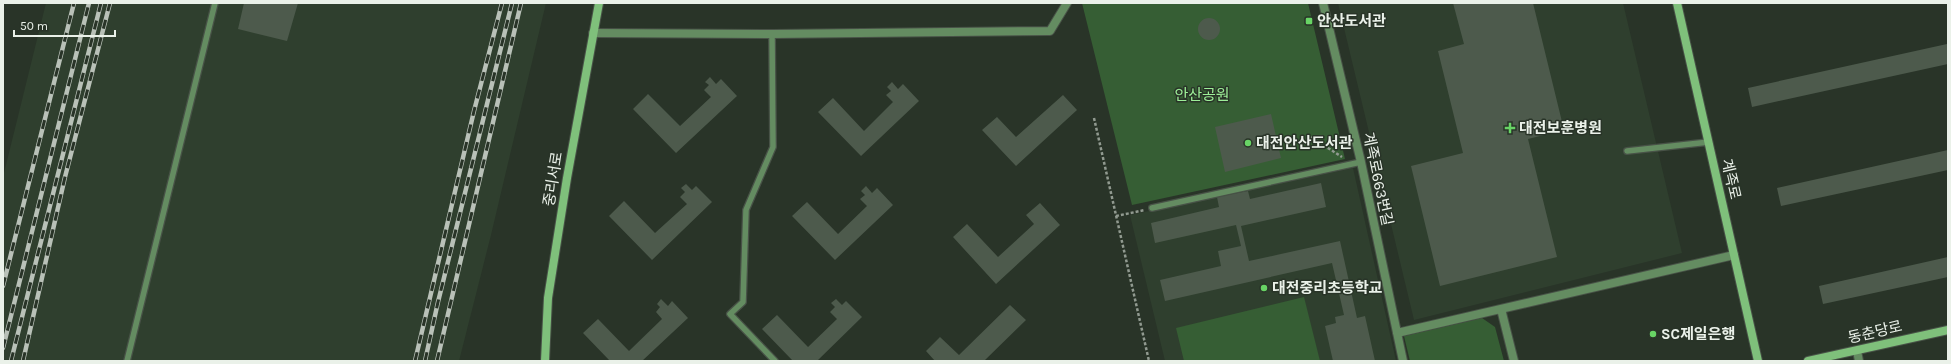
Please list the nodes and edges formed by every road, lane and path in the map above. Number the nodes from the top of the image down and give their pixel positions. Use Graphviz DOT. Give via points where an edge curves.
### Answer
graph roads {
  1 [pos="215,3"];
  2 [pos="599,3"];
  3 [pos="1067,3"];
  4 [pos="1322,3"];
  5 [pos="1677,3"];
  6 [pos="593,33"];
  7 [pos="772,34"];
  8 [pos="1094,118"];
  9 [pos="1311,137"];
  10 [pos="1709,142"];
  11 [pos="1627,151"];
  12 [pos="1342,158"];
  13 [pos="1361,162"];
  14 [pos="1152,208"];
  15 [pos="1116,216"];
  16 [pos="1734,256"];
  17 [pos="1501,309"];
  18 [pos="1948,330"];
  19 [pos="1397,333"];
  20 [pos="1857,351"];
  21 [pos="127,361"];
  22 [pos="545,361"];
  23 [pos="775,361"];
  24 [pos="1149,361"];
  25 [pos="1403,361"];
  26 [pos="1514,361"];
  27 [pos="1758,361"];
  28 [pos="1808,361"];
  29 [pos="1859,361"];
  1 -- 21 [label="lane"];
  2 -- 6 [label="main road, 중리서로"];
  3 -- 7 [label="street" via="1050,30"];
  4 -- 13 [label="street, 계족로663번길"];
  5 -- 10 [label="main road, 계족로"];
  6 -- 7 [label="street"];
  6 -- 22 [label="main road, 중리서로" via="551,283"];
  7 -- 23 [label="lane" via="773,147 746,210 744,302 730,314"];
  8 -- 15 [label="path"];
  9 -- 12 [label="path"];
  10 -- 11 [label="lane"];
  10 -- 16 [label="main road, 계족로"];
  13 -- 14 [label="lane"];
  13 -- 19 [label="street, 계족로663번길"];
  14 -- 15 [label="path"];
  15 -- 24 [label="path"];
  16 -- 17 [label="street"];
  16 -- 27 [label="main road, 계족로"];
  17 -- 19 [label="street"];
  17 -- 26 [label="street"];
  18 -- 20 [label="main road, 동춘당로"];
  19 -- 25 [label="street, 계족로663번길"];
  20 -- 28 [label="main road, 동춘당로"];
  20 -- 29 [label="street"];
}
